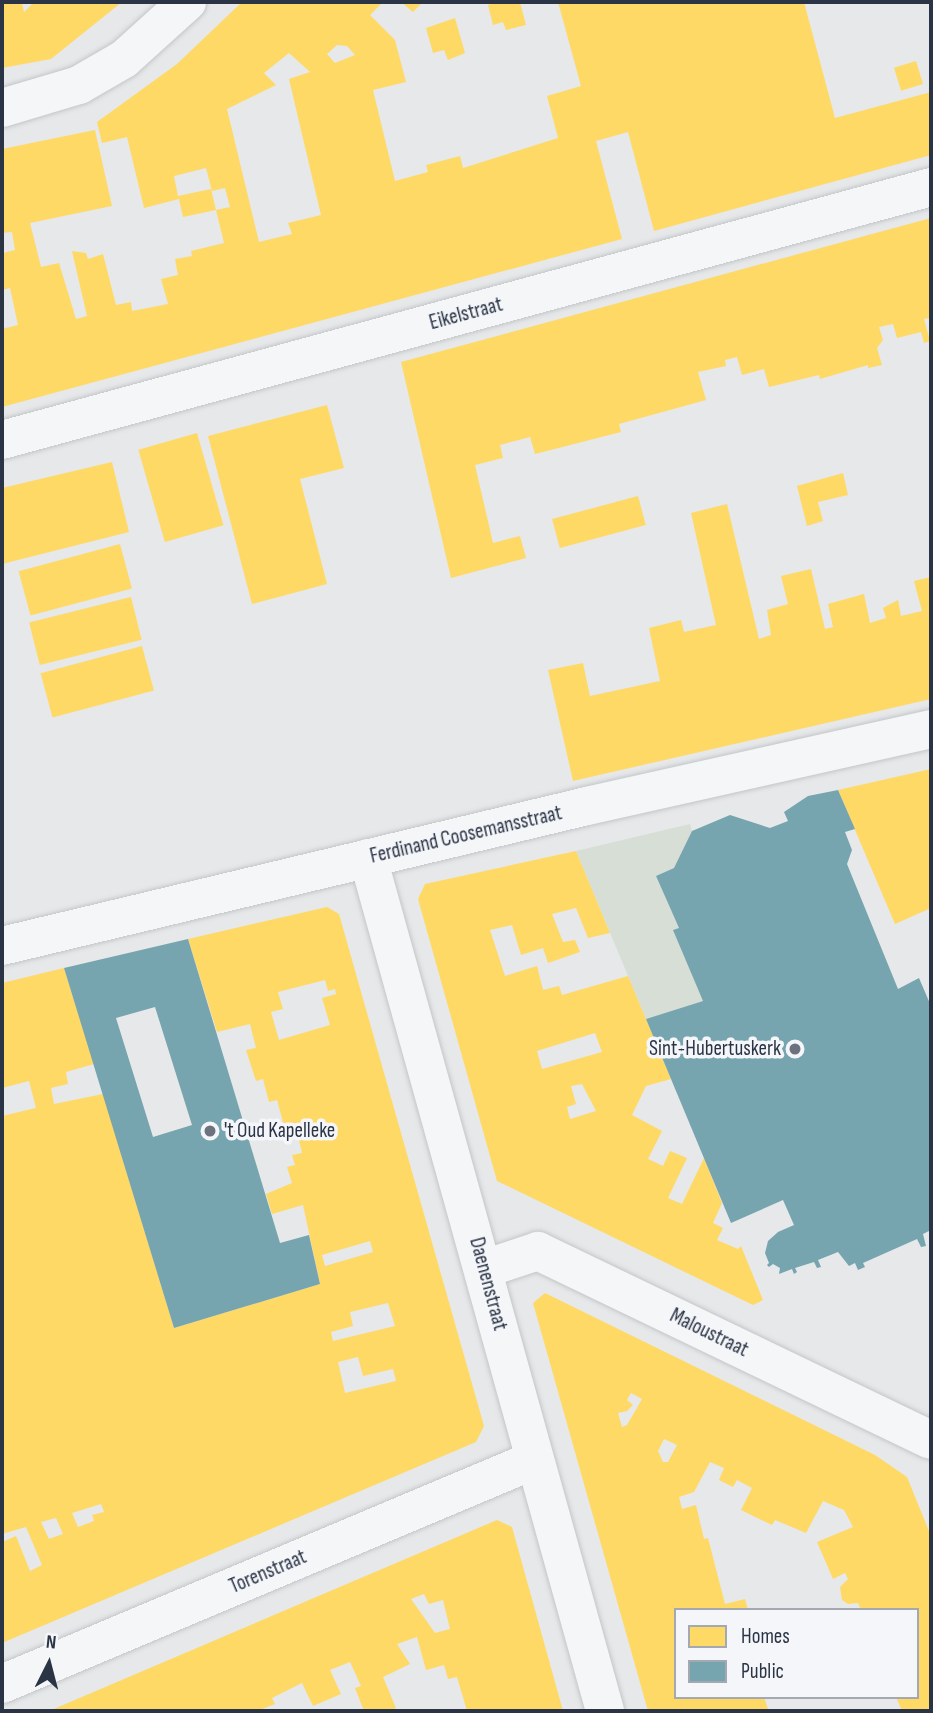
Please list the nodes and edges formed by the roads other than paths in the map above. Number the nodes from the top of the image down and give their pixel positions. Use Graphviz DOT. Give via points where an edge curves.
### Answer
graph roads {
  1 [pos="187,2"];
  2 [pos="2,108"];
  3 [pos="931,187"];
  4 [pos="2,440"];
  5 [pos="931,729"];
  6 [pos="368,858"];
  7 [pos="2,946"];
  8 [pos="484,1269"];
  9 [pos="931,1440"];
  10 [pos="534,1460"];
  11 [pos="2,1684"];
  12 [pos="605,1711"];
  1 -- 2 [label="street" via="124,59 79,85"];
  3 -- 4 [label="street, Eikelstraat"];
  5 -- 6 [label="street, Ferdinand Coosemansstraat"];
  6 -- 7 [label="street, Ferdinand Coosemansstraat"];
  6 -- 8 [label="street, Daenenstraat"];
  8 -- 9 [label="street, Maloustraat" via="538,1251"];
  8 -- 10 [label="street, Daenenstraat"];
  10 -- 11 [label="street, Torenstraat"];
  10 -- 12 [label="street, Daenenstraat"];
}
